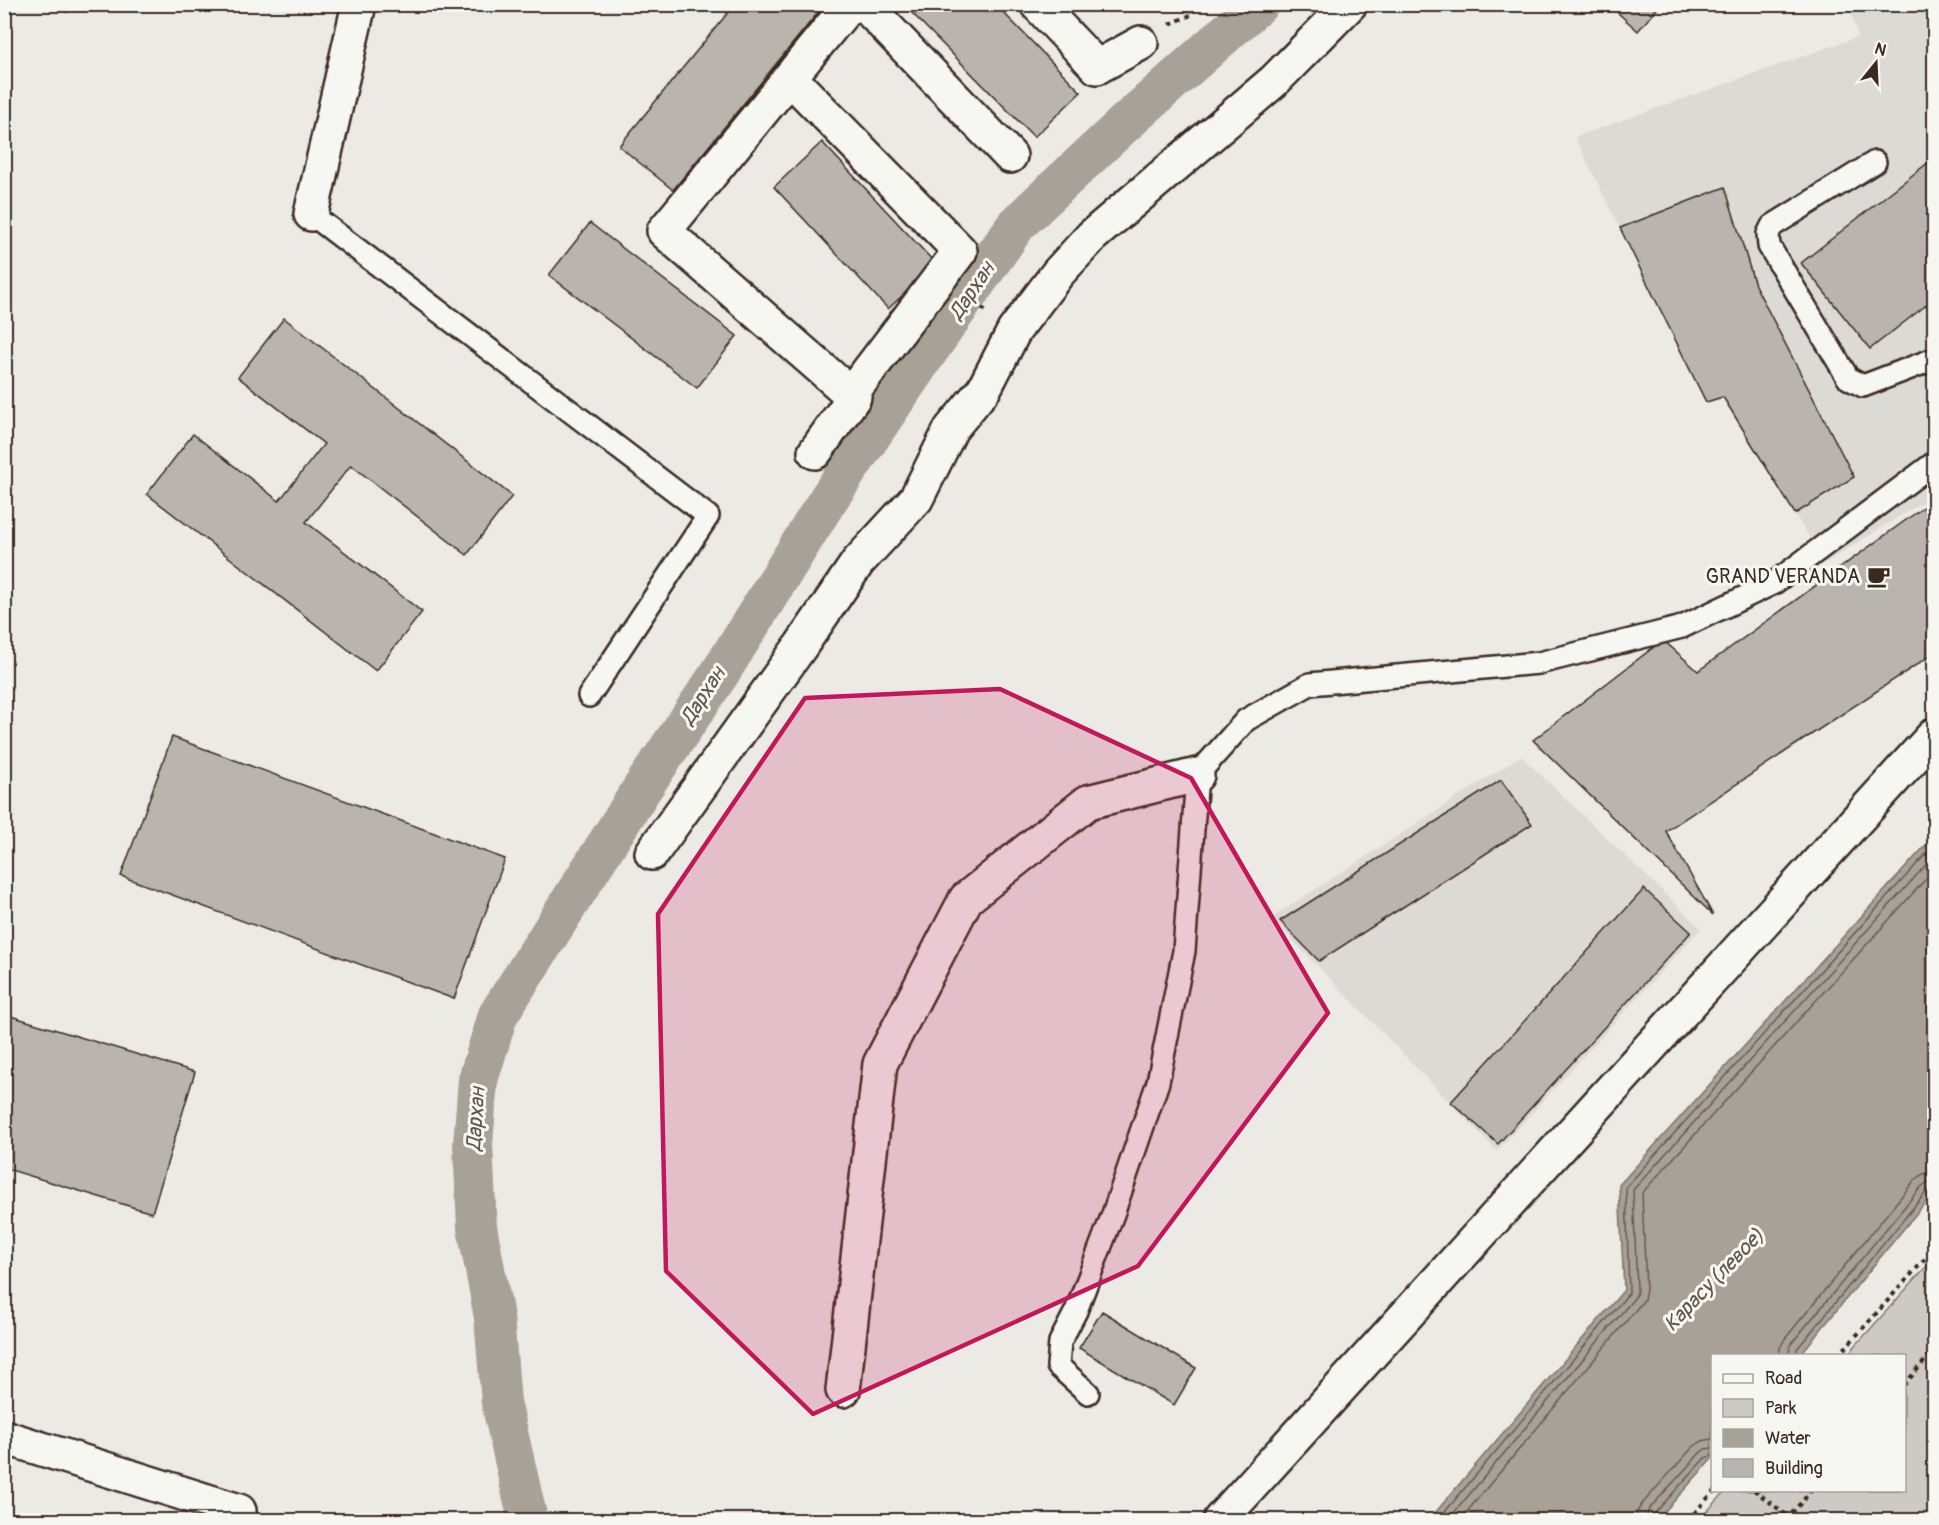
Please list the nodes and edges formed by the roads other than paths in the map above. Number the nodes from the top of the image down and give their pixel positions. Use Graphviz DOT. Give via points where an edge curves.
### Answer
graph roads {
  1 [pos="359,4"];
  2 [pos="850,4"];
  3 [pos="864,4"];
  4 [pos="1037,4"];
  5 [pos="1350,4"];
  6 [pos="1141,43"];
  7 [pos="790,78"];
  8 [pos="1010,156"];
  9 [pos="1875,162"];
  10 [pos="311,214"];
  11 [pos="1935,359"];
  12 [pos="850,394"];
  13 [pos="815,452"];
  14 [pos="1935,464"];
  15 [pos="589,696"];
  16 [pos="1935,735"];
  17 [pos="1197,775"];
  18 [pos="652,853"];
  19 [pos="843,1390"];
  20 [pos="1088,1393"];
  21 [pos="4,1437"];
  22 [pos="239,1511"];
  23 [pos="1220,1521"];
  1 -- 10 [label="street"];
  2 -- 7 [label="street"];
  3 -- 8 [label="street"];
  4 -- 6 [label="street" via="1097,67"];
  5 -- 18 [label="street" via="1274,81 1092,236 1058,273 1014,331 984,388 951,429 916,499 858,562"];
  7 -- 12 [label="street" via="960,251"];
  7 -- 12 [label="street" via="664,231"];
  9 -- 11 [label="lane" via="1772,226 1769,246 1848,378 1863,386"];
  10 -- 15 [label="lane" via="708,516"];
  12 -- 13 [label="street" via="854,397"];
  14 -- 17 [label="lane" via="1774,584 1682,627 1539,663 1310,684 1246,720"];
  16 -- 23 [label="street"];
  17 -- 19 [label="street" via="1088,802 966,899 880,1064"];
  17 -- 20 [label="lane" via="1185,951 1158,1082 1113,1214 1060,1342 1058,1366"];
  21 -- 22 [label="street"];
}
